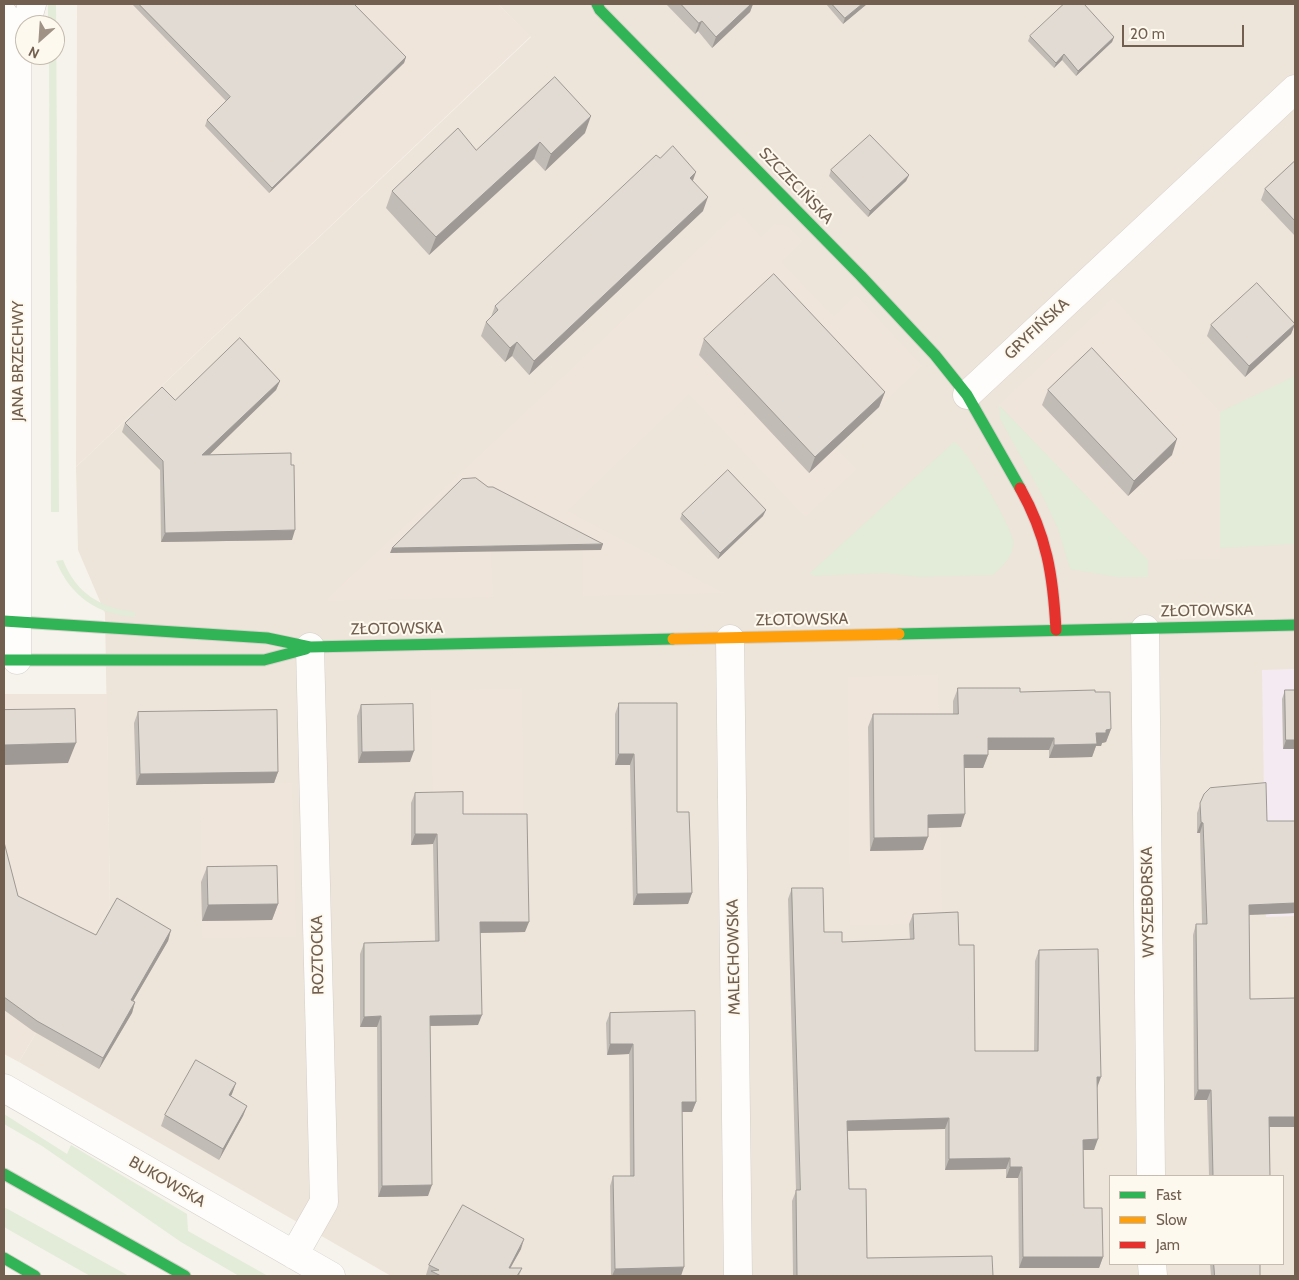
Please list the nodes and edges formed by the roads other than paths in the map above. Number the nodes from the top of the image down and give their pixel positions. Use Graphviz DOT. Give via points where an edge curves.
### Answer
graph roads {
  1 [pos="597,4"];
  2 [pos="4,15"];
  3 [pos="15,54"];
  4 [pos="17,65"];
  5 [pos="1295,89"];
  6 [pos="967,395"];
  7 [pos="11,622"];
  8 [pos="1295,626"];
  9 [pos="1145,628"];
  10 [pos="1056,630"];
  11 [pos="730,639"];
  12 [pos="310,648"];
  13 [pos="10,660"];
  14 [pos="4,1088"];
  15 [pos="4,1174"];
  16 [pos="1151,1175"];
  17 [pos="294,1255"];
  18 [pos="4,1258"];
  19 [pos="35,1276"];
  20 [pos="185,1276"];
  21 [pos="331,1276"];
  22 [pos="738,1276"];
  1 -- 6 [label="street, SZCZECIŃSKA" via="861,276 935,355"];
  2 -- 3 [label="street, JANA BRZECHWY"];
  4 -- 7 [label="street, JANA BRZECHWY"];
  5 -- 6 [label="street, GRYFIŃSKA"];
  6 -- 10 [label="street" via="1043,535 1054,587"];
  7 -- 12 [label="street, ZŁOTOWSKA" via="267,638"];
  7 -- 13 [label="street, JANA BRZECHWY"];
  8 -- 9 [label="street, ZŁOTOWSKA"];
  9 -- 10 [label="street, ZŁOTOWSKA"];
  9 -- 16 [label="street, WYSZEBORSKA"];
  10 -- 11 [label="street, ZŁOTOWSKA"];
  11 -- 12 [label="street, ZŁOTOWSKA"];
  11 -- 22 [label="street, MALECHOWSKA"];
  12 -- 13 [label="street, ZŁOTOWSKA" via="264,660"];
  12 -- 17 [label="street, ROZTOCKA" via="324,1202"];
  14 -- 17 [label="street, BUKOWSKA"];
  15 -- 20 [label="street"];
  17 -- 21 [label="street, BUKOWSKA"];
  18 -- 19 [label="street"];
}
